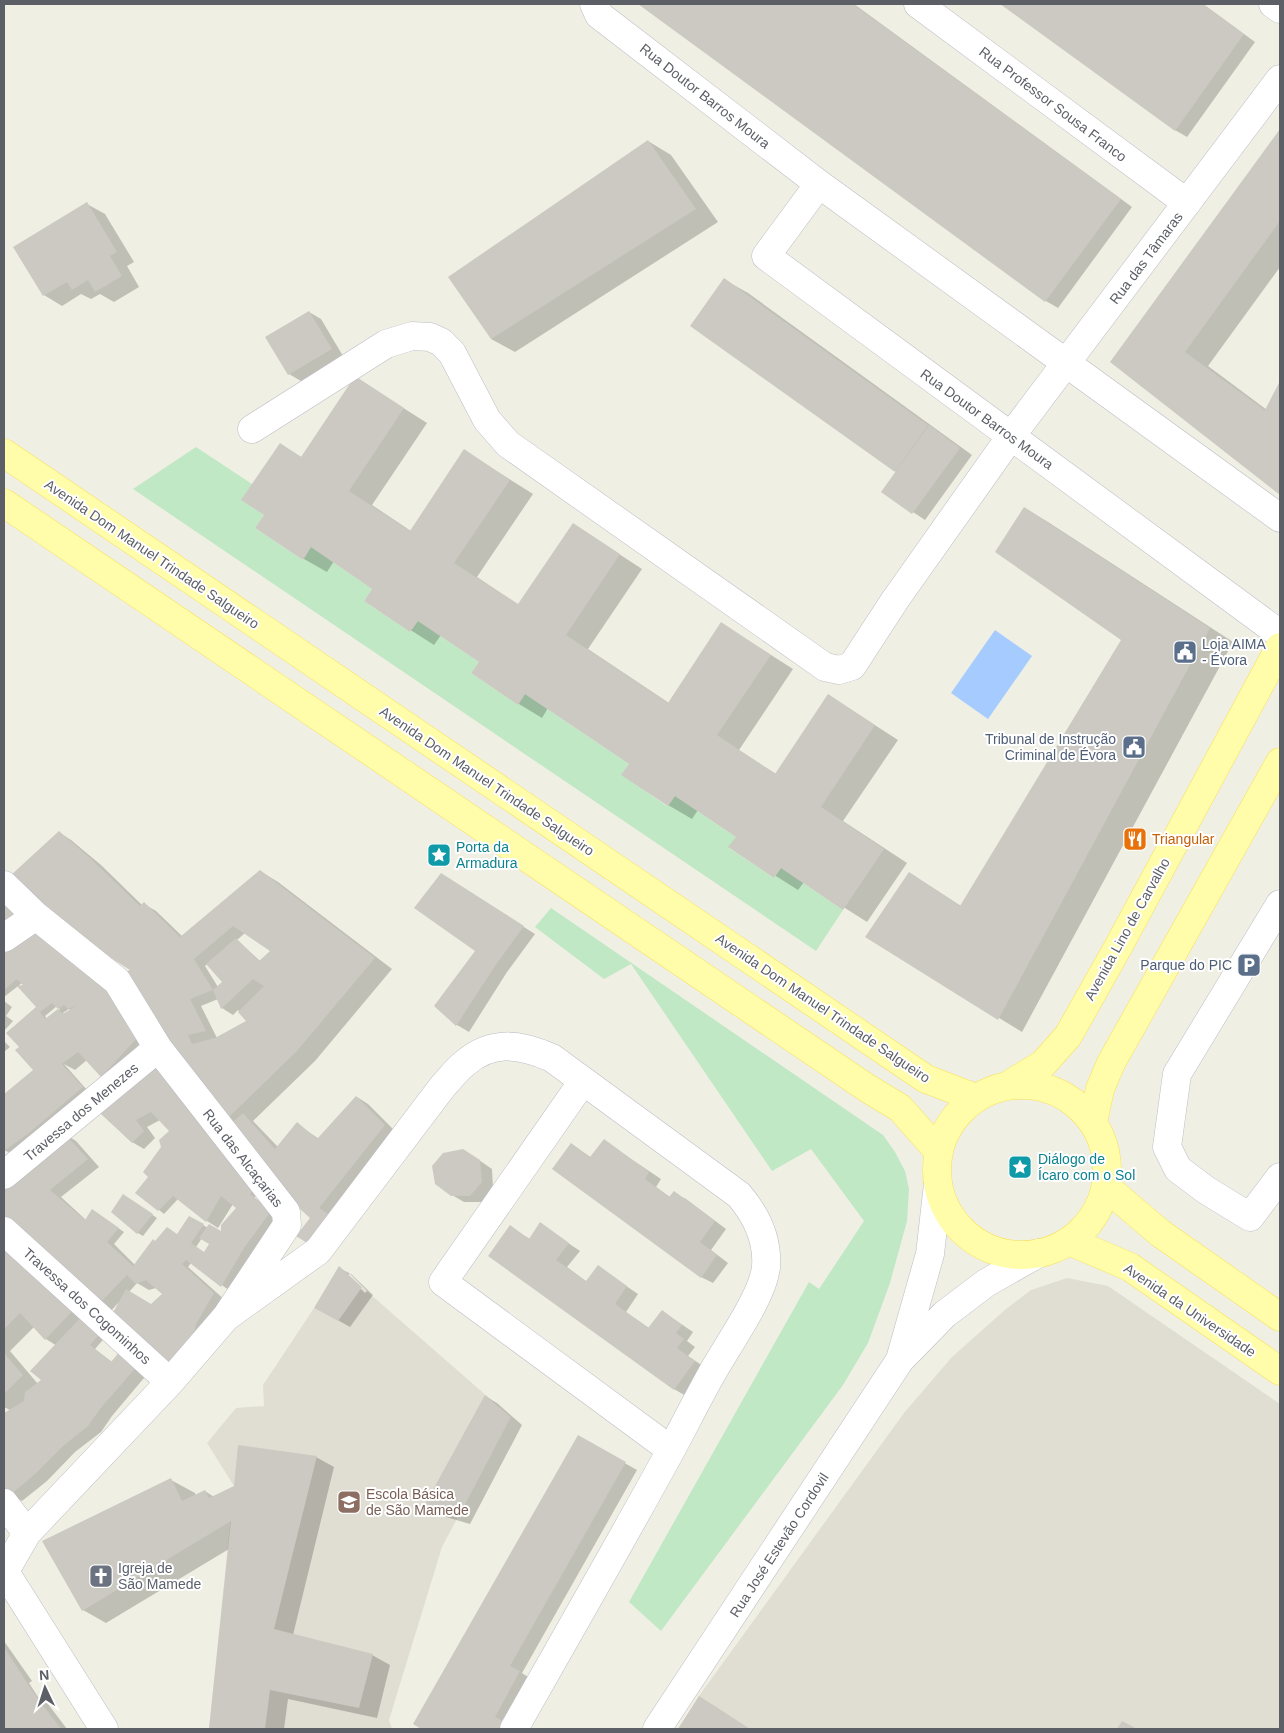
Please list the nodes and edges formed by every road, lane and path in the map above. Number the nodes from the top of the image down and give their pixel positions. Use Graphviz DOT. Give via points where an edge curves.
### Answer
graph roads {
  1 [pos="594,4"];
  2 [pos="918,4"];
  3 [pos="1273,4"];
  4 [pos="1280,9"];
  5 [pos="1280,79"];
  6 [pos="819,184"];
  7 [pos="1187,203"];
  8 [pos="1066,364"];
  9 [pos="252,429"];
  10 [pos="1011,436"];
  11 [pos="4,453"];
  12 [pos="4,502"];
  13 [pos="1280,518"];
  14 [pos="1280,634"];
  15 [pos="1280,647"];
  16 [pos="1280,762"];
  17 [pos="4,885"];
  18 [pos="1280,904"];
  19 [pos="36,916"];
  20 [pos="4,938"];
  21 [pos="158,1048"];
  22 [pos="583,1081"];
  23 [pos="1007,1086"];
  24 [pos="976,1098"];
  25 [pos="1093,1122"];
  26 [pos="939,1152"];
  27 [pos="4,1175"];
  28 [pos="1280,1178"];
  29 [pos="938,1184"];
  30 [pos="1106,1187"];
  31 [pos="4,1231"];
  32 [pos="1069,1240"];
  33 [pos="1039,1253"];
  34 [pos="226,1317"];
  35 [pos="1280,1317"];
  36 [pos="900,1360"];
  37 [pos="1280,1371"];
  38 [pos="170,1382"];
  39 [pos="671,1450"];
  40 [pos="4,1503"];
  41 [pos="27,1533"];
  42 [pos="4,1572"];
  43 [pos="104,1729"];
  44 [pos="514,1729"];
  45 [pos="657,1729"];
  1 -- 6 [label="street, Rua Doutor Barros Moura" via="599,15"];
  2 -- 7 [label="street, Rua Professor Sousa Franco"];
  3 -- 4 [label="street"];
  5 -- 7 [label="street, Rua das Tâmaras"];
  6 -- 8 [label="street, Rua Doutor Barros Moura"];
  6 -- 10 [label="street, Rua Doutor Barros Moura" via="766,256"];
  7 -- 8 [label="street, Rua das Tâmaras"];
  8 -- 10 [label="street, Rua das Tâmaras"];
  8 -- 13 [label="street, Rua Doutor Barros Moura"];
  9 -- 10 [label="street, Rua das Tâmaras" via="386,344 412,336 430,337 442,342 452,354 486,420 508,444 825,667 839,670 852,666"];
  10 -- 14 [label="street, Rua Doutor Barros Moura"];
  11 -- 24 [label="main road, Avenida Dom Manuel Trindade Salgueiro" via="926,1079"];
  12 -- 26 [label="main road" via="900,1108"];
  15 -- 23 [label="main road, Avenida Lino de Carvalho" via="1068,1036 1043,1064"];
  16 -- 25 [label="main road" via="1111,1063 1100,1089"];
  17 -- 19 [label="street, Rua das Alcaçarias"];
  18 -- 28 [label="street" via="1177,1074 1167,1147 1178,1168 1250,1217"];
  19 -- 20 [label="street"];
  19 -- 21 [label="street, Rua das Alcaçarias" via="117,981"];
  21 -- 27 [label="street, Travessa dos Menezes"];
  21 -- 34 [label="street, Rua das Alcaçarias" via="286,1212 287,1226"];
  22 -- 34 [label="street" via="552,1058 518,1046 497,1047 465,1063 442,1086 318,1251"];
  22 -- 39 [label="street" via="739,1195 757,1220 762,1235 766,1267 760,1286"];
  22 -- 39 [label="street" via="443,1282"];
  23 -- 24 [label="main road"];
  23 -- 25 [label="main road" via="1032,1085 1056,1091 1077,1104"];
  24 -- 26 [label="main road" via="959,1113"];
  25 -- 30 [label="main road" via="1103,1142 1108,1164"];
  26 -- 29 [label="main road"];
  29 -- 33 [label="main road" via="947,1209 963,1231 986,1246 1012,1254"];
  29 -- 36 [label="street, Rua José Estevão Cordovil" via="930,1254"];
  30 -- 32 [label="main road" via="1099,1208 1086,1226"];
  30 -- 35 [label="main road" via="1160,1233"];
  31 -- 38 [label="street, Travessa dos Cogominhos"];
  32 -- 33 [label="main road"];
  32 -- 37 [label="main road, Avenida da Universidade" via="1130,1267"];
  33 -- 36 [label="street, Rua José Estevão Cordovil" via="986,1283 945,1314"];
  34 -- 38 [label="street, Rua das Alcaçarias"];
  36 -- 45 [label="street, Rua José Estevão Cordovil"];
  38 -- 41 [label="street, Rua das Alcaçarias"];
  39 -- 44 [label="street"];
  40 -- 41 [label="street"];
  41 -- 42 [label="street, Rua das Alcaçarias"];
  42 -- 43 [label="street"];
}
